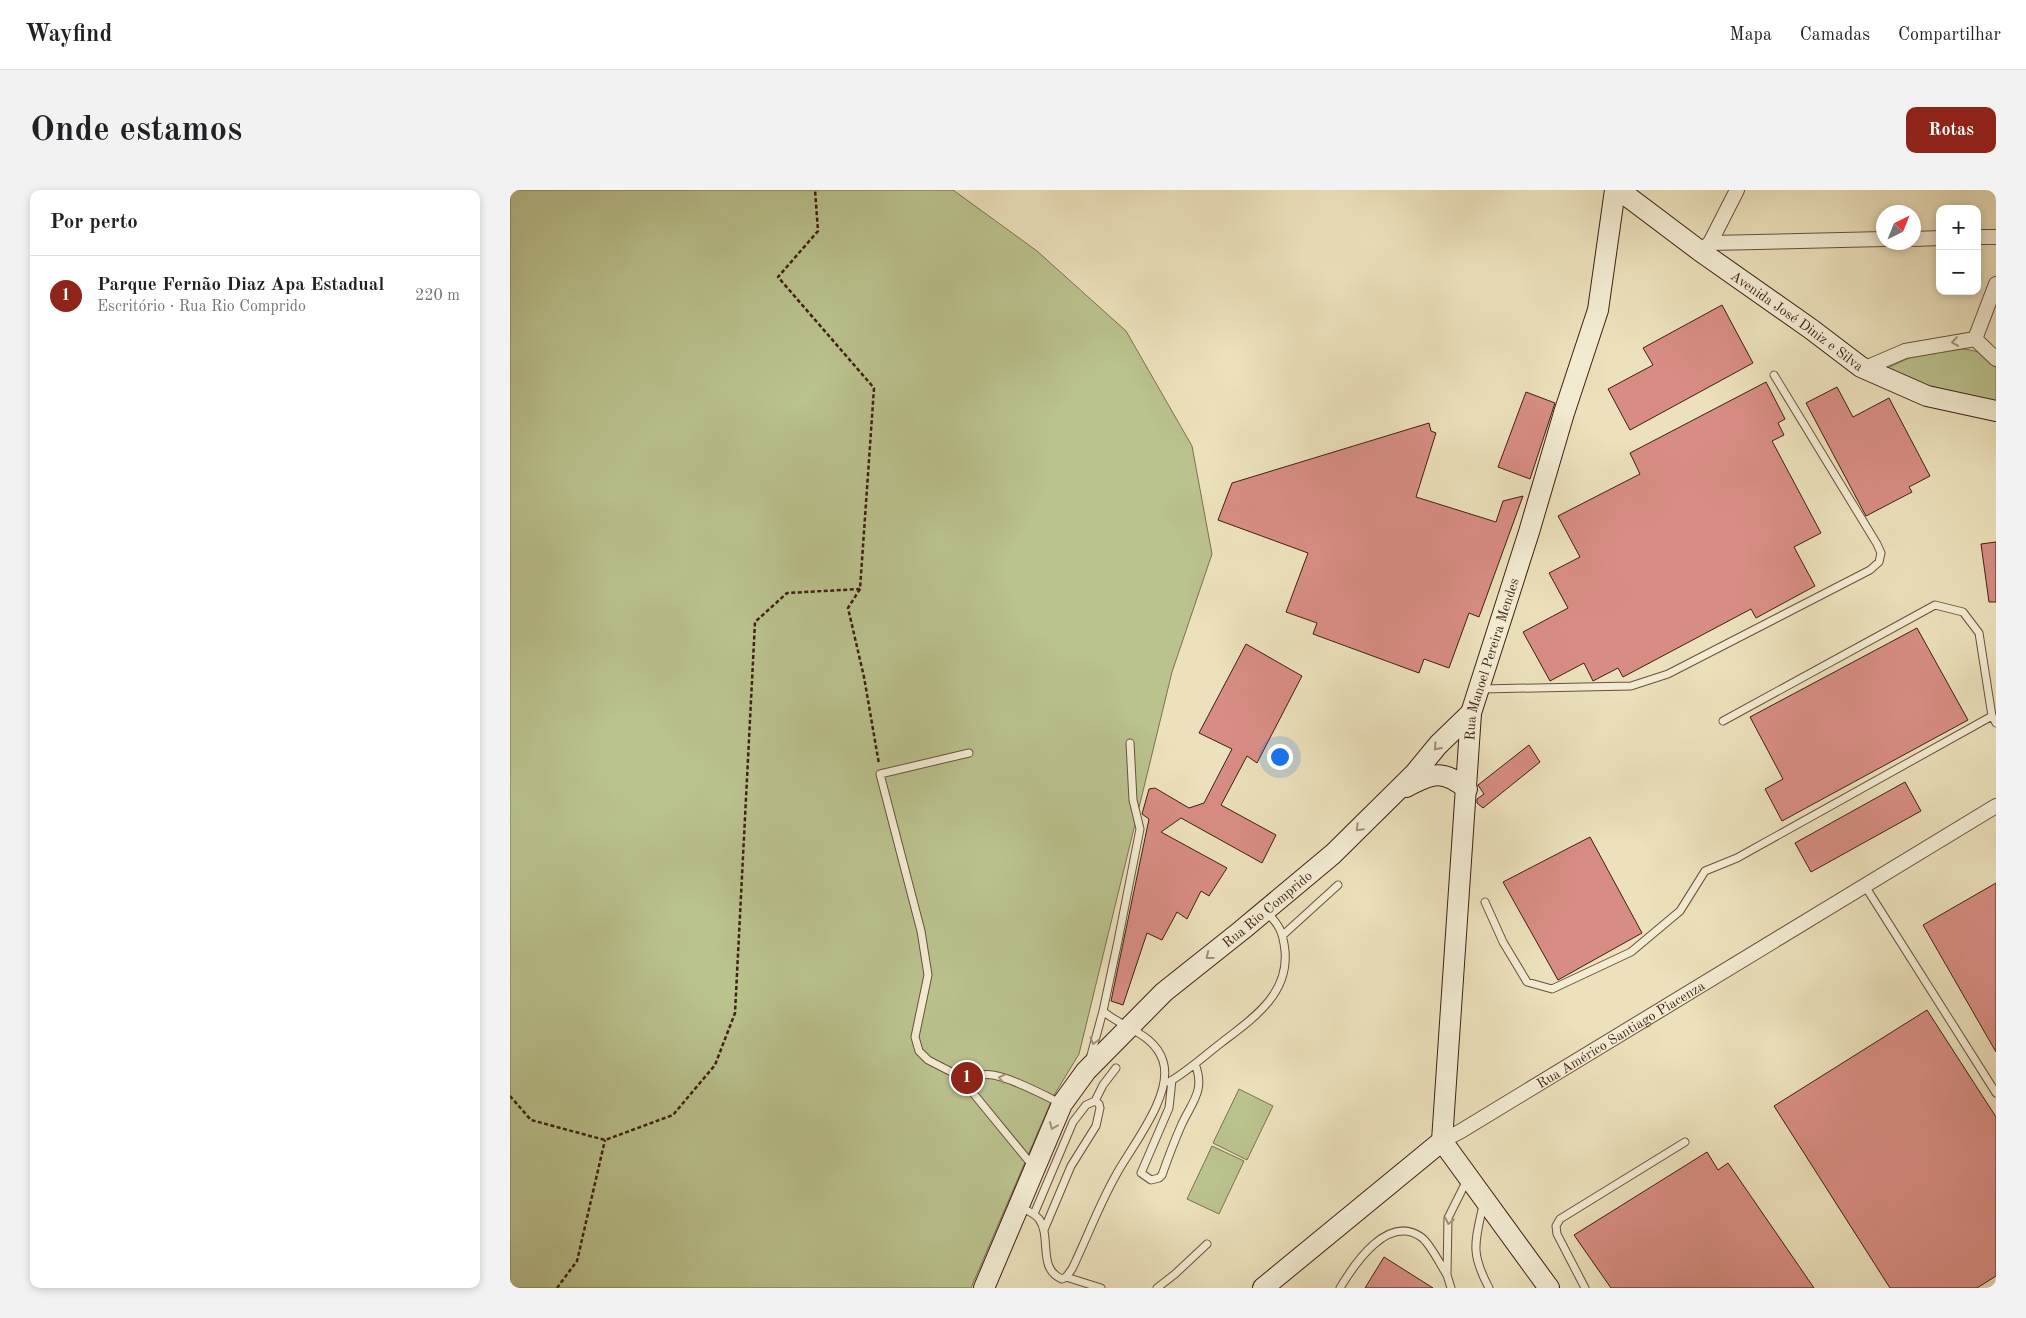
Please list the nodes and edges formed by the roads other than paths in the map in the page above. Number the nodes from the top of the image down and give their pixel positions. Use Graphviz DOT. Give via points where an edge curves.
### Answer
graph roads {
  1 [pos="1615,190"];
  2 [pos="1619,190"];
  3 [pos="1737,190"];
  4 [pos="1981,237"];
  5 [pos="1996,237"];
  6 [pos="1936,238"];
  7 [pos="1876,239"];
  8 [pos="1921,239"];
  9 [pos="1705,247"];
  10 [pos="1996,284"];
  11 [pos="1975,339"];
  12 [pos="1996,358"];
  13 [pos="1861,367"];
  14 [pos="1774,375"];
  15 [pos="1996,411"];
  16 [pos="1479,690"];
  17 [pos="1471,712"];
  18 [pos="1992,716"];
  19 [pos="1723,721"];
  20 [pos="1996,723"];
  21 [pos="1130,743"];
  22 [pos="969,753"];
  23 [pos="1466,789"];
  24 [pos="1394,794"];
  25 [pos="1996,806"];
  26 [pos="1338,885"];
  27 [pos="1865,886"];
  28 [pos="1485,902"];
  29 [pos="1266,910"];
  30 [pos="1283,935"];
  31 [pos="1103,1010"];
  32 [pos="1130,1026"];
  33 [pos="1195,1064"];
  34 [pos="1116,1068"];
  35 [pos="1086,1071"];
  36 [pos="1172,1080"];
  37 [pos="973,1083"];
  38 [pos="1163,1086"];
  39 [pos="1996,1093"];
  40 [pos="1095,1101"];
  41 [pos="1062,1104"];
  42 [pos="1442,1140"];
  43 [pos="1685,1142"];
  44 [pos="1035,1169"];
  45 [pos="1468,1177"];
  46 [pos="1485,1200"];
  47 [pos="1027,1210"];
  48 [pos="1044,1230"];
  49 [pos="1207,1244"];
  50 [pos="1447,1276"];
  51 [pos="1066,1277"];
  52 [pos="984,1288"];
  53 [pos="1101,1288"];
  54 [pos="1157,1288"];
  55 [pos="1263,1288"];
  56 [pos="1340,1288"];
  57 [pos="1451,1288"];
  58 [pos="1489,1288"];
  59 [pos="1549,1288"];
  60 [pos="1585,1288"];
  1 -- 16 [label="street, Rua Manoel Pereira Mendes" via="1598,310"];
  2 -- 9 [label="street, Avenida José Diniz e Silva"];
  3 -- 9 [label="street"];
  4 -- 5 [label="street"];
  6 -- 8 [label="street"];
  7 -- 9 [label="street"];
  9 -- 13 [label="street, Avenida José Diniz e Silva"];
  10 -- 11 [label="street"];
  11 -- 12 [label="street"];
  11 -- 13 [label="street, one-way" via="1905,350"];
  13 -- 15 [label="street, Avenida José Diniz e Silva" via="1927,396"];
  14 -- 16 [label="lane" via="1882,552 1879,562 1870,570 1668,674 1631,686"];
  16 -- 17 [label="street, Rua Manoel Pereira Mendes"];
  17 -- 23 [label="street, Rua Manoel Pereira Mendes"];
  17 -- 24 [label="street, Rua Rio Comprido, one-way"];
  18 -- 19 [label="lane" via="1979,633 1963,612 1935,605"];
  18 -- 20 [label="lane"];
  18 -- 28 [label="lane" via="1737,858 1705,871 1680,911 1631,952 1552,989 1528,982 1503,942"];
  21 -- 31 [label="lane" via="1133,800 1140,829"];
  22 -- 37 [label="lane" via="880,774 921,931 928,975 916,1037 919,1051 928,1060"];
  23 -- 24 [label="street" via="1446,775 1433,774"];
  23 -- 42 [label="street, Rua Manoel Pereira Mendes"];
  24 -- 29 [label="street, Rua Rio Comprido, one-way" via="1333,854"];
  25 -- 27 [label="street, Rua Américo Santiago Piacenza"];
  26 -- 30 [label="lane"];
  27 -- 39 [label="lane"];
  27 -- 42 [label="street, Rua Américo Santiago Piacenza"];
  29 -- 30 [label="lane"];
  29 -- 32 [label="street, Rua Rio Comprido, one-way" via="1164,992"];
  30 -- 33 [label="lane" via="1286,962 1274,996 1256,1016"];
  31 -- 32 [label="lane"];
  31 -- 35 [label="lane, one-way"];
  32 -- 35 [label="street, Rua Rio Comprido"];
  32 -- 38 [label="lane" via="1153,1044 1163,1060"];
  33 -- 36 [label="lane"];
  33 -- 36 [label="lane" via="1200,1082 1197,1095 1162,1174 1151,1180 1141,1173 1169,1108"];
  34 -- 40 [label="lane"];
  35 -- 41 [label="street, Rua Rio Comprido"];
  36 -- 38 [label="lane"];
  41 -- 37 [label="lane, one-way" via="1011,1080 985,1074"];
  37 -- 44 [label="lane" via="973,1092"];
  38 -- 51 [label="lane" via="1155,1110 1116,1175"];
  40 -- 47 [label="lane" via="1086,1105 1073,1122"];
  40 -- 48 [label="lane" via="1100,1108 1096,1126 1071,1166"];
  41 -- 44 [label="street, Rua Rio Comprido, one-way"];
  42 -- 45 [label="street"];
  42 -- 55 [label="street, Rua Américo Santiago Piacenza"];
  43 -- 60 [label="lane" via="1560,1219 1556,1226 1557,1234"];
  44 -- 47 [label="street, Rua Rio Comprido"];
  45 -- 46 [label="street"];
  45 -- 50 [label="lane, one-way" via="1448,1218"];
  46 -- 58 [label="lane" via="1474,1243 1480,1271"];
  46 -- 59 [label="street"];
  47 -- 48 [label="lane" via="1040,1220"];
  47 -- 52 [label="street, Rua Rio Comprido"];
  48 -- 51 [label="lane" via="1049,1268 1057,1277"];
  49 -- 54 [label="lane"];
  50 -- 56 [label="lane" via="1423,1238 1405,1230 1387,1234 1355,1263"];
  50 -- 57 [label="lane"];
  51 -- 53 [label="lane"];
}
